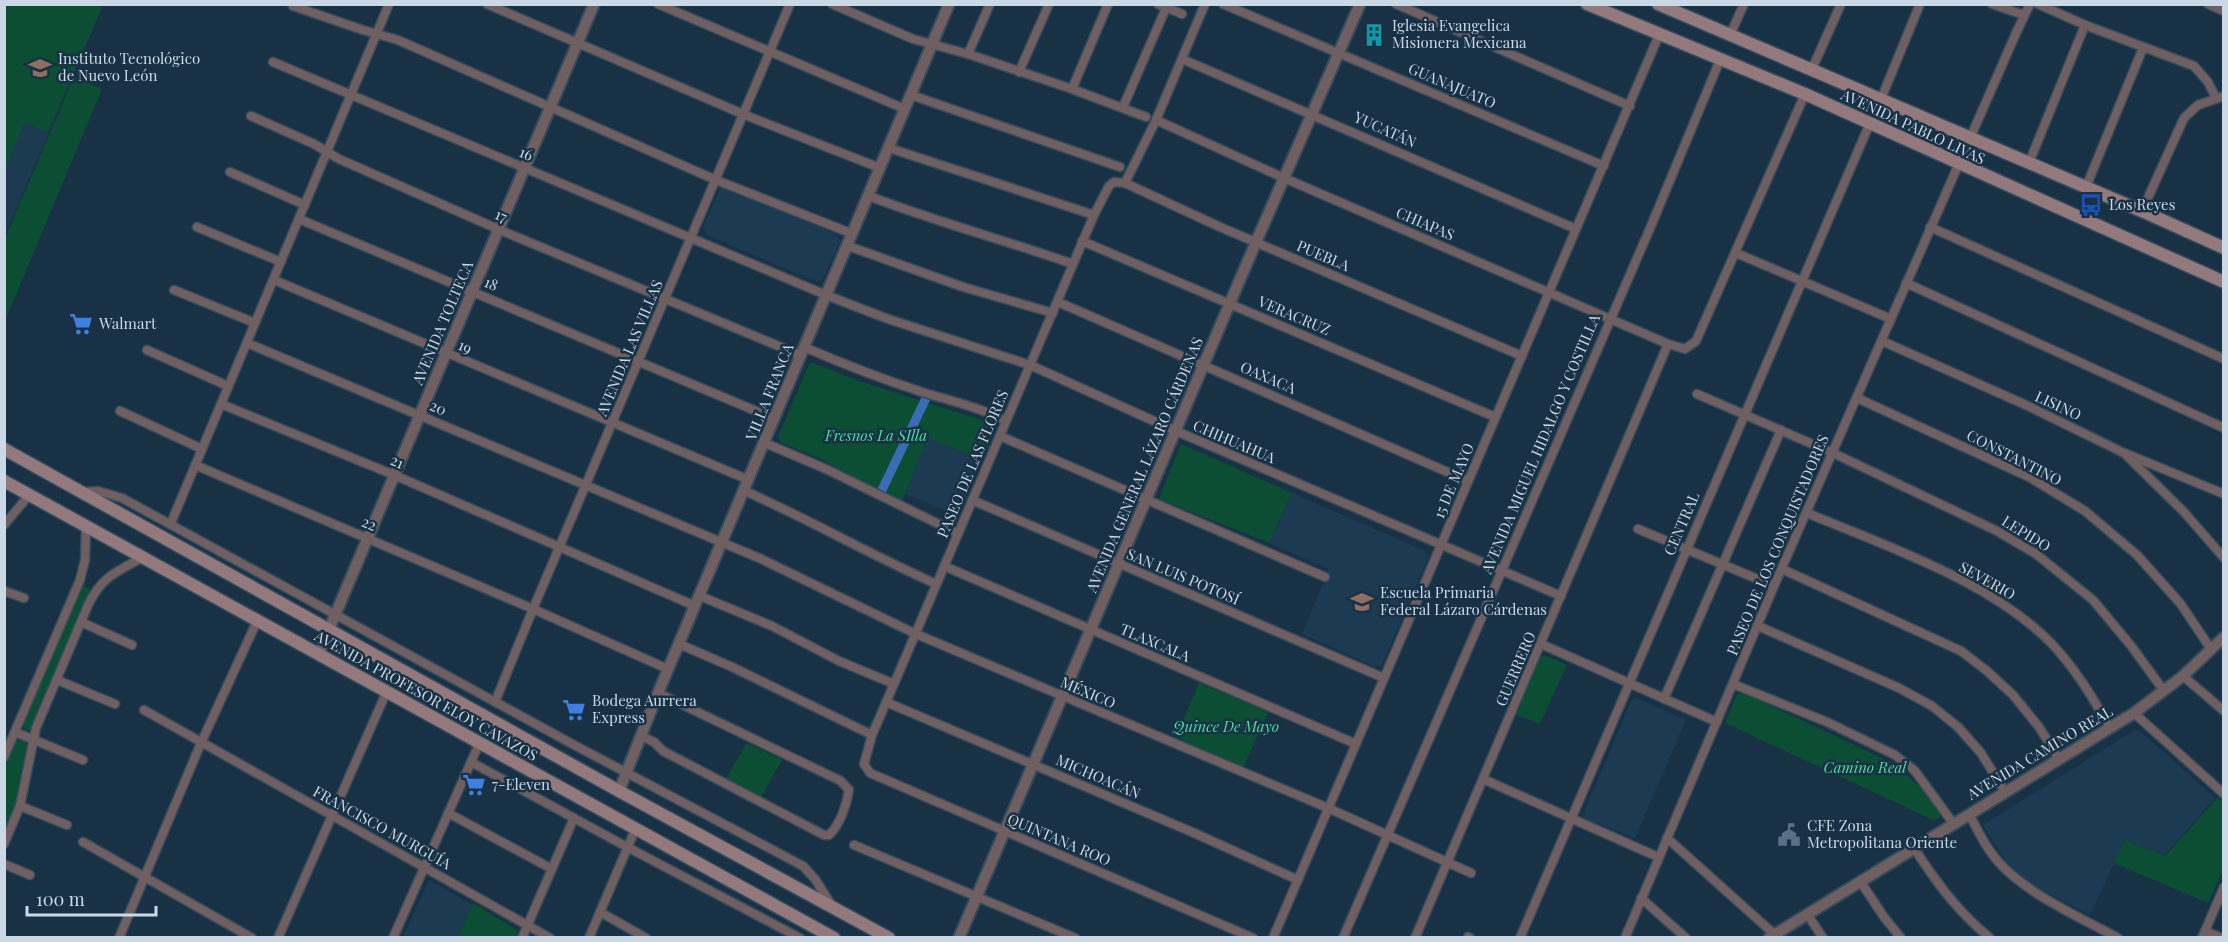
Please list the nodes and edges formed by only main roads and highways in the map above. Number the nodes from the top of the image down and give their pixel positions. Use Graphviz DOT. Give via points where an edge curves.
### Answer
graph roads {
  1 [pos="1587,4"];
  2 [pos="1658,4"];
  3 [pos="2223,248"];
  4 [pos="2223,282"];
  5 [pos="4,449"];
  6 [pos="4,481"];
  7 [pos="834,938"];
  8 [pos="889,938"];
  1 -- 4 [label="main road, AVENIDA PABLO LIVAS" via="1805,94"];
  2 -- 3 [label="main road, AVENIDA PABLO LIVAS"];
  5 -- 8 [label="main road, AVENIDA PROFESOR ELOY CAVAZOS"];
  6 -- 7 [label="main road, AVENIDA PROFESOR ELOY CAVAZOS"];
}
